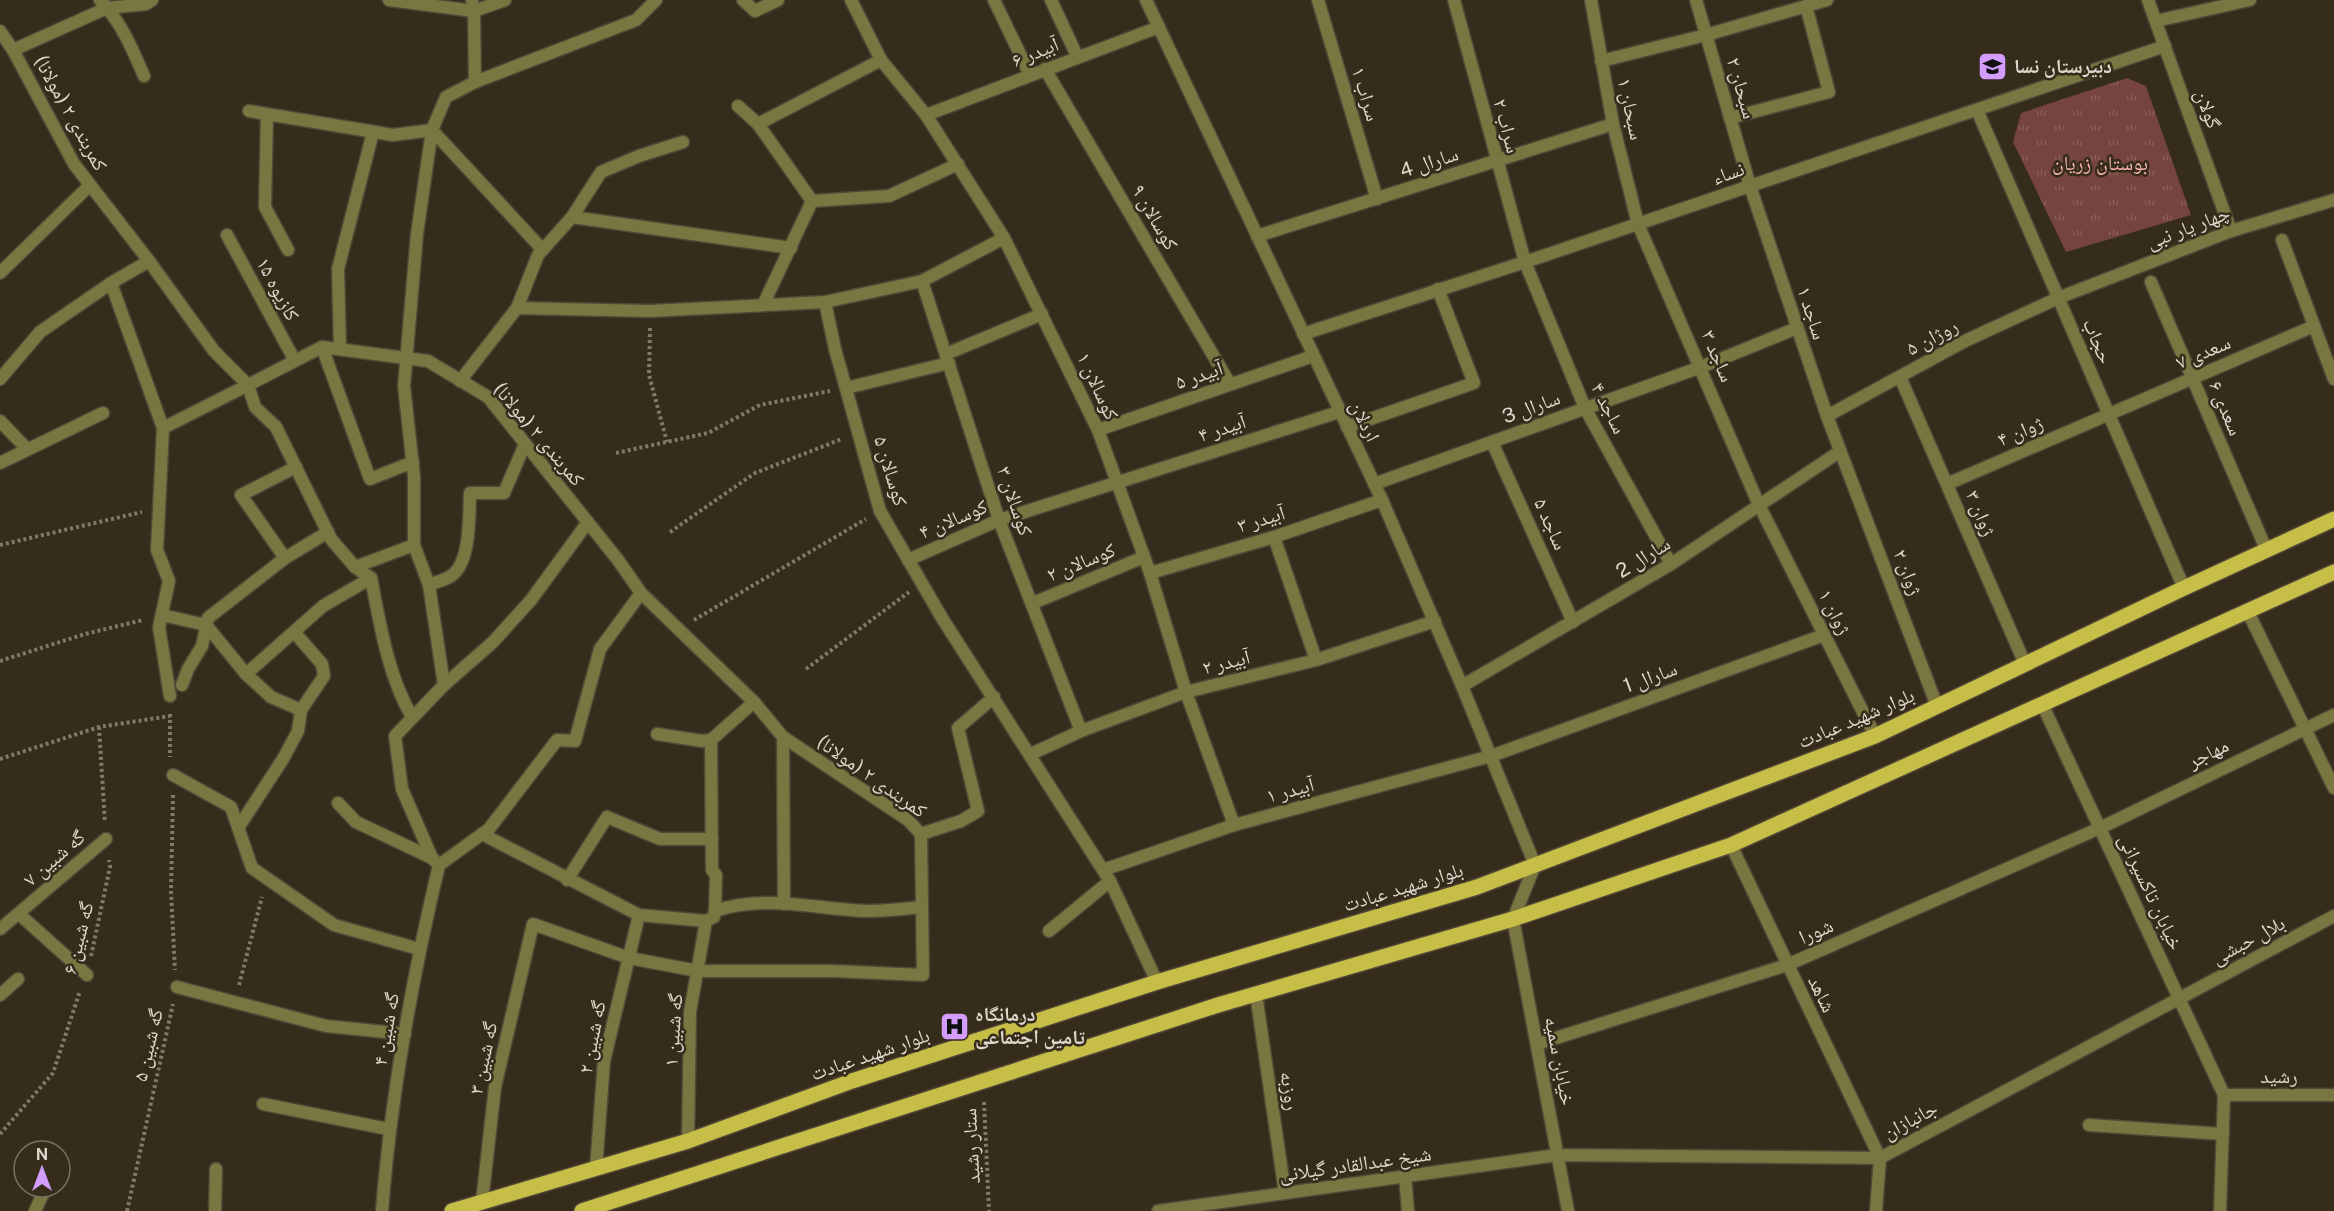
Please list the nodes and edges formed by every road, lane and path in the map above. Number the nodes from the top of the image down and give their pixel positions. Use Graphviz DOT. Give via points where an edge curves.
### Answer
graph roads {
  1 [pos="153,0"];
  2 [pos="389,0"];
  3 [pos="505,0"];
  4 [pos="656,0"];
  5 [pos="743,0"];
  6 [pos="778,0"];
  7 [pos="850,0"];
  8 [pos="994,0"];
  9 [pos="1051,0"];
  10 [pos="1146,0"];
  11 [pos="1318,0"];
  12 [pos="1454,0"];
  13 [pos="1591,0"];
  14 [pos="1696,0"];
  15 [pos="1827,0"];
  16 [pos="2148,0"];
  17 [pos="2250,0"];
  18 [pos="2216,3"];
  19 [pos="104,4"];
  20 [pos="473,5"];
  21 [pos="1806,6"];
  22 [pos="2156,21"];
  23 [pos="1159,27"];
  24 [pos="0,31"];
  25 [pos="1706,35"];
  26 [pos="2165,46"];
  27 [pos="13,50"];
  28 [pos="1077,56"];
  29 [pos="881,60"];
  30 [pos="1601,61"];
  31 [pos="1045,69"];
  32 [pos="1030,75"];
  33 [pos="144,76"];
  34 [pos="476,82"];
  35 [pos="738,106"];
  36 [pos="1977,110"];
  37 [pos="249,111"];
  38 [pos="267,114"];
  39 [pos="926,115"];
  40 [pos="1730,118"];
  41 [pos="758,124"];
  42 [pos="1613,124"];
  43 [pos="432,130"];
  44 [pos="373,132"];
  45 [pos="683,142"];
  46 [pos="1496,161"];
  47 [pos="958,164"];
  48 [pos="89,186"];
  49 [pos="1750,186"];
  50 [pos="1377,199"];
  51 [pos="2334,200"];
  52 [pos="812,201"];
  53 [pos="572,217"];
  54 [pos="1638,224"];
  55 [pos="2231,231"];
  56 [pos="227,236"];
  57 [pos="1257,236"];
  58 [pos="1004,238"];
  59 [pos="2282,240"];
  60 [pos="791,248"];
  61 [pos="542,249"];
  62 [pos="288,250"];
  63 [pos="149,261"];
  64 [pos="1526,262"];
  65 [pos="0,273"];
  66 [pos="922,281"];
  67 [pos="2151,282"];
  68 [pos="111,283"];
  69 [pos="1438,289"];
  70 [pos="2058,298"];
  71 [pos="825,302"];
  72 [pos="764,303"];
  73 [pos="517,308"];
  74 [pos="650,311"];
  75 [pos="1042,314"];
  76 [pos="2314,326"];
  77 [pos="1797,328"];
  78 [pos="1303,334"];
  79 [pos="322,347"];
  80 [pos="340,349"];
  81 [pos="1313,356"];
  82 [pos="404,358"];
  83 [pos="2330,358"];
  84 [pos="947,359"];
  85 [pos="295,360"];
  86 [pos="1701,367"];
  87 [pos="1900,376"];
  88 [pos="2192,378"];
  89 [pos="0,379"];
  90 [pos="2334,379"];
  91 [pos="460,381"];
  92 [pos="1230,384"];
  93 [pos="248,385"];
  94 [pos="846,388"];
  95 [pos="1585,408"];
  96 [pos="1339,412"];
  97 [pos="103,413"];
  98 [pos="2109,414"];
  99 [pos="1827,416"];
  100 [pos="0,421"];
  101 [pos="1347,427"];
  102 [pos="163,428"];
  103 [pos="1098,430"];
  104 [pos="858,432"];
  105 [pos="1492,441"];
  106 [pos="668,442"];
  107 [pos="525,444"];
  108 [pos="27,449"];
  109 [pos="1839,452"];
  110 [pos="616,453"];
  111 [pos="413,462"];
  112 [pos="0,463"];
  113 [pos="296,467"];
  114 [pos="1117,482"];
  115 [pos="1374,484"];
  116 [pos="1947,484"];
  117 [pos="1382,500"];
  118 [pos="1760,505"];
  119 [pos="160,507"];
  120 [pos="880,511"];
  121 [pos="2334,519"];
  122 [pos="999,520"];
  123 [pos="588,522"];
  124 [pos="328,532"];
  125 [pos="670,532"];
  126 [pos="1274,537"];
  127 [pos="0,545"];
  128 [pos="414,545"];
  129 [pos="2266,549"];
  130 [pos="1144,557"];
  131 [pos="285,558"];
  132 [pos="908,560"];
  133 [pos="1671,564"];
  134 [pos="355,567"];
  135 [pos="2334,572"];
  136 [pos="1150,573"];
  137 [pos="371,578"];
  138 [pos="922,583"];
  139 [pos="429,585"];
  140 [pos="2184,588"];
  141 [pos="640,593"];
  142 [pos="1033,603"];
  143 [pos="2248,612"];
  144 [pos="162,615"];
  145 [pos="1435,621"];
  146 [pos="1573,622"];
  147 [pos="206,625"];
  148 [pos="678,629"];
  149 [pos="294,632"];
  150 [pos="1824,635"];
  151 [pos="1316,660"];
  152 [pos="0,661"];
  153 [pos="2025,664"];
  154 [pos="806,669"];
  155 [pos="246,674"];
  156 [pos="182,685"];
  157 [pos="444,685"];
  158 [pos="1462,686"];
  159 [pos="1186,692"];
  160 [pos="170,696"];
  161 [pos="994,697"];
  162 [pos="754,702"];
  163 [pos="1937,706"];
  164 [pos="2043,706"];
  165 [pos="301,710"];
  166 [pos="2334,715"];
  167 [pos="170,716"];
  168 [pos="412,717"];
  169 [pos="99,727"];
  170 [pos="2305,728"];
  171 [pos="1081,731"];
  172 [pos="657,734"];
  173 [pos="1875,736"];
  174 [pos="783,737"];
  175 [pos="711,740"];
  176 [pos="1031,754"];
  177 [pos="1491,756"];
  178 [pos="0,759"];
  179 [pos="173,776"];
  180 [pos="2334,788"];
  181 [pos="338,803"];
  182 [pos="1234,825"];
  183 [pos="238,828"];
  184 [pos="2100,828"];
  185 [pos="482,834"];
  186 [pos="921,834"];
  187 [pos="106,839"];
  188 [pos="712,839"];
  189 [pos="1731,845"];
  190 [pos="436,861"];
  191 [pos="1535,865"];
  192 [pos="1102,870"];
  193 [pos="267,878"];
  194 [pos="567,880"];
  195 [pos="1110,881"];
  196 [pos="171,884"];
  197 [pos="784,904"];
  198 [pos="921,908"];
  199 [pos="715,911"];
  200 [pos="19,914"];
  201 [pos="639,915"];
  202 [pos="2334,916"];
  203 [pos="1513,919"];
  204 [pos="706,921"];
  205 [pos="0,929"];
  206 [pos="1049,930"];
  207 [pos="419,949"];
  208 [pos="629,958"];
  209 [pos="1787,965"];
  210 [pos="698,971"];
  211 [pos="87,975"];
  212 [pos="18,979"];
  213 [pos="1157,982"];
  214 [pos="177,987"];
  215 [pos="1256,994"];
  216 [pos="0,995"];
  217 [pos="2179,999"];
  218 [pos="235,1000"];
  219 [pos="405,1034"];
  220 [pos="1537,1044"];
  221 [pos="983,1080"];
  222 [pos="2224,1095"];
  223 [pos="2334,1095"];
  224 [pos="263,1104"];
  225 [pos="2089,1125"];
  226 [pos="388,1129"];
  227 [pos="0,1134"];
  228 [pos="2223,1134"];
  229 [pos="688,1142"];
  230 [pos="1557,1155"];
  231 [pos="1880,1158"];
  232 [pos="216,1169"];
  233 [pos="596,1169"];
  234 [pos="1406,1176"];
  235 [pos="1286,1193"];
  236 [pos="482,1202"];
  237 [pos="127,1211"];
  238 [pos="215,1211"];
  239 [pos="382,1211"];
  240 [pos="452,1211"];
  241 [pos="582,1211"];
  242 [pos="989,1211"];
  243 [pos="1158,1211"];
  244 [pos="1408,1211"];
  245 [pos="1568,1211"];
  246 [pos="1876,1211"];
  247 [pos="2220,1211"];
  1 -- 19 [label="street" via="146,4"];
  2 -- 20 [label="street"];
  3 -- 20 [label="street"];
  4 -- 34 [label="street" via="636,20"];
  5 -- 6 [label="street" via="755,11"];
  7 -- 29 [label="street, کوسالان ۱"];
  8 -- 32 [label="street"];
  9 -- 28 [label="street"];
  10 -- 23 [label="street, اردلان"];
  11 -- 50 [label="street, سراب ۱"];
  12 -- 46 [label="street, سراب ۲"];
  13 -- 30 [label="street, سبحان ۱"];
  14 -- 25 [label="street, سبحان ۲"];
  15 -- 21 [label="street"];
  16 -- 22 [label="street, گولان"];
  17 -- 18 [label="street"];
  18 -- 22 [label="street"];
  19 -- 27 [label="street"];
  19 -- 33 [label="street" via="134,51"];
  20 -- 34 [label="street"];
  21 -- 25 [label="street"];
  21 -- 40 [label="street" via="1829,92"];
  22 -- 26 [label="street, گولان"];
  23 -- 28 [label="street, آبیدر ۶"];
  23 -- 57 [label="street, اردلان"];
  24 -- 27 [label="street, کمربندی ۲ (مولانا)"];
  25 -- 30 [label="street"];
  25 -- 40 [label="street, سبحان ۲"];
  26 -- 36 [label="street, نساء"];
  26 -- 55 [label="street, گولان"];
  27 -- 48 [label="street, کمربندی ۲ (مولانا)"];
  28 -- 31 [label="street, آبیدر ۶"];
  29 -- 39 [label="street, کوسالان ۱"];
  29 -- 41 [label="street"];
  30 -- 42 [label="street, سبحان ۱"];
  31 -- 32 [label="street, آبیدر ۶"];
  31 -- 92 [label="street, کوسالان ۹"];
  32 -- 39 [label="street, آبیدر ۶"];
  34 -- 43 [label="street" via="446,97"];
  35 -- 41 [label="street"];
  36 -- 49 [label="street, نساء"];
  36 -- 70 [label="street, حجاب"];
  37 -- 38 [label="street"];
  38 -- 44 [label="street"];
  38 -- 62 [label="street" via="265,207"];
  39 -- 47 [label="street, کوسالان ۱"];
  40 -- 49 [label="street, سبحان ۲"];
  41 -- 52 [label="street"];
  42 -- 46 [label="street, سارال 4"];
  42 -- 54 [label="street, سبحان ۱"];
  43 -- 44 [label="street" via="393,135"];
  43 -- 61 [label="street"];
  43 -- 82 [label="street"];
  44 -- 80 [label="street" via="338,269"];
  45 -- 53 [label="street" via="601,172"];
  46 -- 50 [label="street, سارال 4"];
  46 -- 64 [label="street, سراب ۲"];
  47 -- 52 [label="street" via="889,196"];
  47 -- 58 [label="street, کوسالان ۱"];
  48 -- 63 [label="street, کمربندی ۲ (مولانا)"];
  48 -- 65 [label="street"];
  49 -- 54 [label="street, نساء"];
  49 -- 77 [label="street, ساجد ۱"];
  50 -- 57 [label="street, سارال 4"];
  51 -- 55 [label="street, چهار یار نبی"];
  52 -- 60 [label="street"];
  53 -- 60 [label="street"];
  53 -- 61 [label="street"];
  54 -- 64 [label="street, نساء"];
  54 -- 86 [label="street, ساجد ۳"];
  55 -- 70 [label="street, چهار یار نبی"];
  56 -- 85 [label="street, کازیوه ۱۵"];
  57 -- 78 [label="street, اردلان"];
  58 -- 66 [label="street"];
  58 -- 75 [label="street, کوسالان ۱"];
  59 -- 76 [label="street"];
  60 -- 72 [label="street"];
  61 -- 73 [label="street"];
  63 -- 68 [label="street"];
  63 -- 93 [label="street, کمربندی ۲ (مولانا)" via="214,351"];
  64 -- 69 [label="street, نساء"];
  64 -- 95 [label="street, ساجد ۴"];
  66 -- 71 [label="street"];
  66 -- 84 [label="street, کوسالان ۳"];
  67 -- 88 [label="street, سعدی ۶"];
  68 -- 89 [label="street" via="40,332"];
  68 -- 102 [label="street"];
  69 -- 78 [label="street, نساء"];
  69 -- 101 [label="street" via="1474,383"];
  70 -- 87 [label="street, روژان ۵"];
  70 -- 98 [label="street, حجاب"];
  71 -- 72 [label="street"];
  71 -- 94 [label="street, کوسالان ۵"];
  72 -- 74 [label="street"];
  73 -- 74 [label="street"];
  73 -- 91 [label="street"];
  74 -- 106 [label="path" via="649,375"];
  75 -- 84 [label="street"];
  75 -- 103 [label="street, کوسالان ۱"];
  76 -- 83 [label="street"];
  76 -- 88 [label="street, سعدی ۷"];
  77 -- 86 [label="street, سارال 3"];
  77 -- 99 [label="street, ساجد ۱"];
  78 -- 81 [label="street, اردلان"];
  79 -- 80 [label="street, کمربندی ۲ (مولانا)"];
  79 -- 85 [label="street"];
  79 -- 111 [label="street" via="370,479"];
  80 -- 82 [label="street, کمربندی ۲ (مولانا)"];
  81 -- 92 [label="street, آبیدر ۵"];
  81 -- 96 [label="street, اردلان"];
  82 -- 91 [label="street, کمربندی ۲ (مولانا)" via="428,361"];
  82 -- 111 [label="street"];
  83 -- 90 [label="street"];
  84 -- 94 [label="street"];
  84 -- 122 [label="street, کوسالان ۳"];
  85 -- 93 [label="street"];
  86 -- 95 [label="street, سارال 3"];
  86 -- 118 [label="street, ساجد ۳"];
  87 -- 99 [label="street, روژان ۵"];
  87 -- 116 [label="street, ژوان ۳"];
  88 -- 98 [label="street, سعدی ۷"];
  88 -- 129 [label="street, سعدی ۶"];
  91 -- 107 [label="street, کمربندی ۲ (مولانا)" via="488,397"];
  92 -- 103 [label="street, آبیدر ۵"];
  93 -- 102 [label="street"];
  93 -- 113 [label="street, کمربندی ۲ (مولانا)" via="255,406 276,427"];
  94 -- 104 [label="street, کوسالان ۵"];
  94 -- 106 [label="path" via="760,405 708,433"];
  95 -- 105 [label="street, سارال 3"];
  95 -- 133 [label="street, ساجد ۴"];
  96 -- 101 [label="street, اردلان"];
  96 -- 114 [label="street, آبیدر ۴"];
  97 -- 108 [label="street"];
  98 -- 116 [label="street, ژوان ۴"];
  98 -- 140 [label="street, حجاب"];
  99 -- 109 [label="street, ساجد ۱"];
  100 -- 108 [label="street"];
  101 -- 115 [label="street, اردلان"];
  102 -- 119 [label="street"];
  103 -- 114 [label="street, کوسالان ۱"];
  104 -- 120 [label="street, کوسالان ۵"];
  104 -- 125 [label="path" via="755,473"];
  105 -- 115 [label="street, سارال 3"];
  105 -- 146 [label="street, ساجد ۵"];
  106 -- 110 [label="path"];
  107 -- 123 [label="street, کمربندی ۲ (مولانا)"];
  107 -- 139 [label="street" via="504,493 470,493 468,538 460,564 453,575"];
  108 -- 112 [label="street"];
  109 -- 118 [label="street, سارال 2"];
  109 -- 163 [label="street, ژوان ۲"];
  111 -- 128 [label="street"];
  113 -- 124 [label="street, کمربندی ۲ (مولانا)"];
  113 -- 131 [label="street" via="241,495"];
  114 -- 122 [label="street, کوسالان ۴"];
  114 -- 130 [label="street, کوسالان ۱"];
  115 -- 117 [label="street, اردلان"];
  116 -- 153 [label="street, ژوان ۳"];
  117 -- 126 [label="street, آبیدر ۳"];
  117 -- 145 [label="street, اردلان"];
  118 -- 133 [label="street, سارال 2"];
  118 -- 150 [label="street, ژوان ۱"];
  119 -- 127 [label="path"];
  119 -- 144 [label="street" via="158,550 169,580"];
  120 -- 132 [label="street, کوسالان ۵"];
  120 -- 148 [label="path"];
  121 -- 129 [label="main road, بلوار شهید عبادت"];
  122 -- 132 [label="street, کوسالان ۴"];
  122 -- 142 [label="street, کوسالان ۳"];
  123 -- 141 [label="street, کمربندی ۲ (مولانا)"];
  123 -- 157 [label="street" via="531,600 493,642"];
  124 -- 131 [label="street"];
  124 -- 134 [label="street, کمربندی ۲ (مولانا)"];
  126 -- 136 [label="street, آبیدر ۳"];
  126 -- 151 [label="street"];
  128 -- 134 [label="street"];
  128 -- 139 [label="street"];
  129 -- 140 [label="main road, بلوار شهید عبادت"];
  130 -- 136 [label="street, کوسالان ۱"];
  130 -- 142 [label="street, کوسالان ۲"];
  131 -- 147 [label="street" via="208,618"];
  132 -- 138 [label="street, کوسالان ۵"];
  133 -- 146 [label="street, سارال 2"];
  134 -- 137 [label="street, کمربندی ۲ (مولانا)"];
  135 -- 143 [label="main road"];
  136 -- 159 [label="street, کوسالان ۱"];
  137 -- 149 [label="street" via="323,606"];
  137 -- 168 [label="street" via="402,699"];
  138 -- 154 [label="path"];
  138 -- 161 [label="street, کوسالان ۵"];
  139 -- 157 [label="street"];
  140 -- 153 [label="main road, بلوار شهید عبادت"];
  141 -- 148 [label="street, کمربندی ۲ (مولانا)"];
  141 -- 185 [label="street" via="600,649 575,741 556,740"];
  142 -- 171 [label="street, کوسالان ۳"];
  143 -- 164 [label="main road"];
  143 -- 170 [label="street"];
  144 -- 147 [label="street"];
  144 -- 152 [label="path"];
  144 -- 160 [label="street" via="159,627"];
  145 -- 151 [label="street, آبیدر ۲"];
  145 -- 158 [label="street, اردلان"];
  146 -- 158 [label="street, سارال 2"];
  147 -- 155 [label="street"];
  147 -- 156 [label="street" via="202,646"];
  148 -- 162 [label="street, کمربندی ۲ (مولانا)"];
  149 -- 155 [label="street"];
  149 -- 165 [label="street" via="322,664 324,676"];
  150 -- 173 [label="street, ژوان ۱"];
  150 -- 177 [label="street, سارال 1"];
  151 -- 159 [label="street, آبیدر ۲"];
  153 -- 163 [label="main road, بلوار شهید عبادت"];
  155 -- 165 [label="street" via="271,696"];
  157 -- 168 [label="street"];
  158 -- 177 [label="street, اردلان"];
  159 -- 171 [label="street, آبیدر ۲"];
  159 -- 182 [label="street, کوسالان ۱"];
  161 -- 176 [label="street, کوسالان ۵"];
  161 -- 186 [label="street, کمربندی ۲ (مولانا)" via="958,728 978,811"];
  162 -- 174 [label="street, کمربندی ۲ (مولانا)"];
  162 -- 175 [label="street"];
  163 -- 173 [label="main road, بلوار شهید عبادت"];
  164 -- 184 [label="street, خیابان تاکسیرانی"];
  164 -- 189 [label="main road"];
  165 -- 183 [label="street" via="298,731"];
  166 -- 170 [label="street, مهاجر"];
  167 -- 169 [label="path"];
  168 -- 190 [label="street" via="395,736 402,789"];
  169 -- 178 [label="path"];
  169 -- 187 [label="path, گه شبین ۶"];
  170 -- 180 [label="street"];
  170 -- 184 [label="street, مهاجر"];
  171 -- 176 [label="street, آبیدر ۲"];
  172 -- 175 [label="street"];
  173 -- 191 [label="main road, بلوار شهید عبادت"];
  174 -- 186 [label="street, کمربندی ۲ (مولانا)" via="908,820"];
  174 -- 197 [label="street"];
  175 -- 188 [label="street"];
  176 -- 192 [label="street, کوسالان ۵"];
  177 -- 182 [label="street, آبیدر ۱"];
  177 -- 191 [label="street, اردلان"];
  179 -- 183 [label="street" via="231,807"];
  181 -- 190 [label="street" via="356,822"];
  182 -- 192 [label="street, آبیدر ۱"];
  183 -- 193 [label="street" via="252,868"];
  184 -- 209 [label="street, شورا"];
  184 -- 217 [label="street, خیابان تاکسیرانی"];
  185 -- 190 [label="street"];
  185 -- 194 [label="street"];
  186 -- 198 [label="street"];
  187 -- 200 [label="street, گه شبین ۷"];
  187 -- 211 [label="path, گه شبین ۶" via="110,867"];
  188 -- 194 [label="street" via="660,839 607,817"];
  188 -- 199 [label="street"];
  189 -- 203 [label="main road"];
  189 -- 209 [label="street, شاهد"];
  190 -- 207 [label="street, گه شبین ۴"];
  191 -- 203 [label="street"];
  191 -- 213 [label="main road, بلوار شهید عبادت" via="1477,887"];
  192 -- 195 [label="street, کوسالان ۵"];
  193 -- 207 [label="street" via="334,925"];
  193 -- 218 [label="path"];
  194 -- 201 [label="street"];
  195 -- 206 [label="street"];
  195 -- 213 [label="street, کوسالان ۵"];
  196 -- 214 [label="path, گه شبین ۵"];
  197 -- 198 [label="street" via="867,911"];
  197 -- 199 [label="street" via="732,905"];
  198 -- 210 [label="street" via="923,975"];
  199 -- 204 [label="street" via="714,917"];
  200 -- 205 [label="street, گه شبین ۷"];
  200 -- 211 [label="street"];
  201 -- 204 [label="street"];
  201 -- 208 [label="street, گه شبین ۲"];
  202 -- 217 [label="street, بلال حبشی"];
  203 -- 215 [label="main road"];
  203 -- 220 [label="street, خیابان سمیه"];
  204 -- 210 [label="street, گه شبین ۱"];
  207 -- 219 [label="street, گه شبین ۴"];
  208 -- 210 [label="street"];
  208 -- 233 [label="street, گه شبین ۲" via="604,1061"];
  208 -- 236 [label="street, گه شبین ۳" via="533,924 495,1087"];
  209 -- 220 [label="street, شورا"];
  209 -- 231 [label="street, شاهد"];
  210 -- 229 [label="street, گه شبین ۱" via="690,1012"];
  211 -- 227 [label="path, گه شبین ۶" via="53,1073"];
  212 -- 216 [label="street"];
  213 -- 229 [label="main road, بلوار شهید عبادت" via="852,1081"];
  214 -- 218 [label="street"];
  214 -- 237 [label="path, گه شبین ۵"];
  215 -- 221 [label="main road"];
  215 -- 235 [label="street, روزبه"];
  217 -- 222 [label="street, خیابان تاکسیرانی"];
  217 -- 231 [label="street, جانبازان"];
  218 -- 219 [label="street" via="326,1026"];
  219 -- 226 [label="street, گه شبین ۴"];
  220 -- 230 [label="street, خیابان سمیه"];
  221 -- 241 [label="main road"];
  221 -- 242 [label="path, ستار رشید"];
  222 -- 223 [label="street, رشید"];
  222 -- 228 [label="street"];
  224 -- 226 [label="street"];
  225 -- 228 [label="street"];
  226 -- 239 [label="street, گه شبین ۴"];
  228 -- 247 [label="street"];
  229 -- 233 [label="main road, بلوار شهید عبادت"];
  230 -- 231 [label="street, جانبازان"];
  230 -- 234 [label="street, شیخ عبدالقادر گیلانی"];
  230 -- 245 [label="street, خیابان سمیه"];
  231 -- 246 [label="street"];
  232 -- 238 [label="street"];
  233 -- 236 [label="main road, بلوار شهید عبادت"];
  234 -- 235 [label="street, شیخ عبدالقادر گیلانی"];
  234 -- 244 [label="street"];
  235 -- 243 [label="street, شیخ عبدالقادر گیلانی"];
  236 -- 240 [label="main road, بلوار شهید عبادت"];
}
